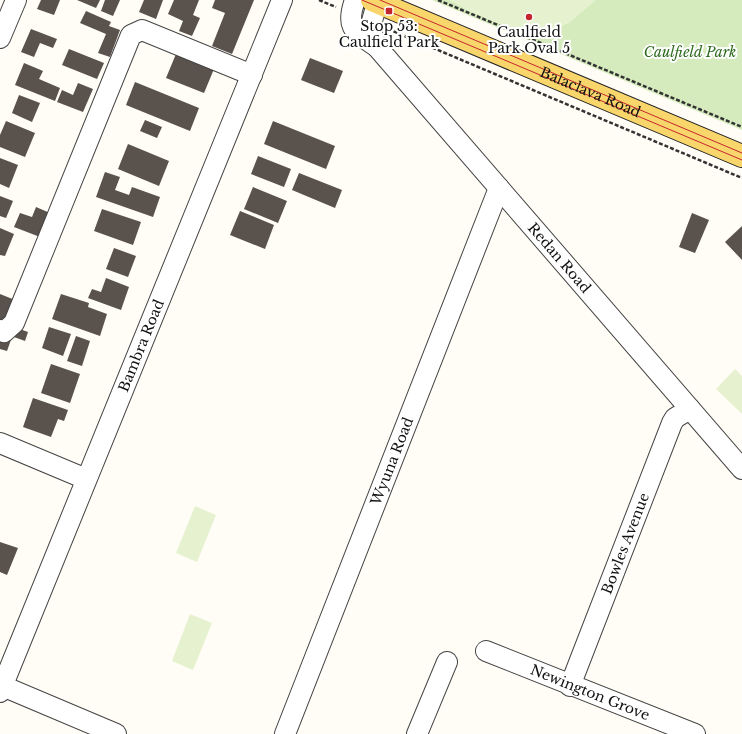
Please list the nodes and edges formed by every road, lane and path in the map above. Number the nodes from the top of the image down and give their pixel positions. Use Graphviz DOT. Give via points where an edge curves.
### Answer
graph roads {
  1 [pos="16,0"];
  2 [pos="282,0"];
  3 [pos="320,0"];
  4 [pos="438,0"];
  5 [pos="347,4"];
  6 [pos="373,8"];
  7 [pos="0,38"];
  8 [pos="377,47"];
  9 [pos="252,75"];
  10 [pos="742,127"];
  11 [pos="742,156"];
  12 [pos="742,178"];
  13 [pos="499,188"];
  14 [pos="0,330"];
  15 [pos="690,409"];
  16 [pos="0,443"];
  17 [pos="742,469"];
  18 [pos="86,479"];
  19 [pos="486,652"];
  20 [pos="447,662"];
  21 [pos="570,686"];
  22 [pos="1,688"];
  23 [pos="116,734"];
  24 [pos="285,734"];
  25 [pos="417,734"];
  26 [pos="695,734"];
  1 -- 7 [label="street"];
  2 -- 9 [label="street, Bambra Road"];
  3 -- 5 [label="path"];
  4 -- 10 [label="path"];
  5 -- 8 [label="street, Redan Road" via="352,27"];
  6 -- 8 [label="street, Redan Road" via="371,34"];
  6 -- 11 [label="main road, Balaclava Road"];
  6 -- 12 [label="path"];
  8 -- 13 [label="street, Redan Road"];
  9 -- 14 [label="street" via="142,30 131,35 14,323 4,332"];
  9 -- 18 [label="street, Bambra Road"];
  13 -- 15 [label="street, Redan Road"];
  13 -- 24 [label="street, Wyuna Road"];
  15 -- 17 [label="street, Redan Road"];
  15 -- 21 [label="street, Bowles Avenue" via="675,418 672,424"];
  16 -- 18 [label="street"];
  18 -- 22 [label="street, Bambra Road"];
  19 -- 21 [label="street, Newington Grove"];
  20 -- 25 [label="street"];
  21 -- 26 [label="street, Newington Grove"];
  22 -- 23 [label="street"];
}
